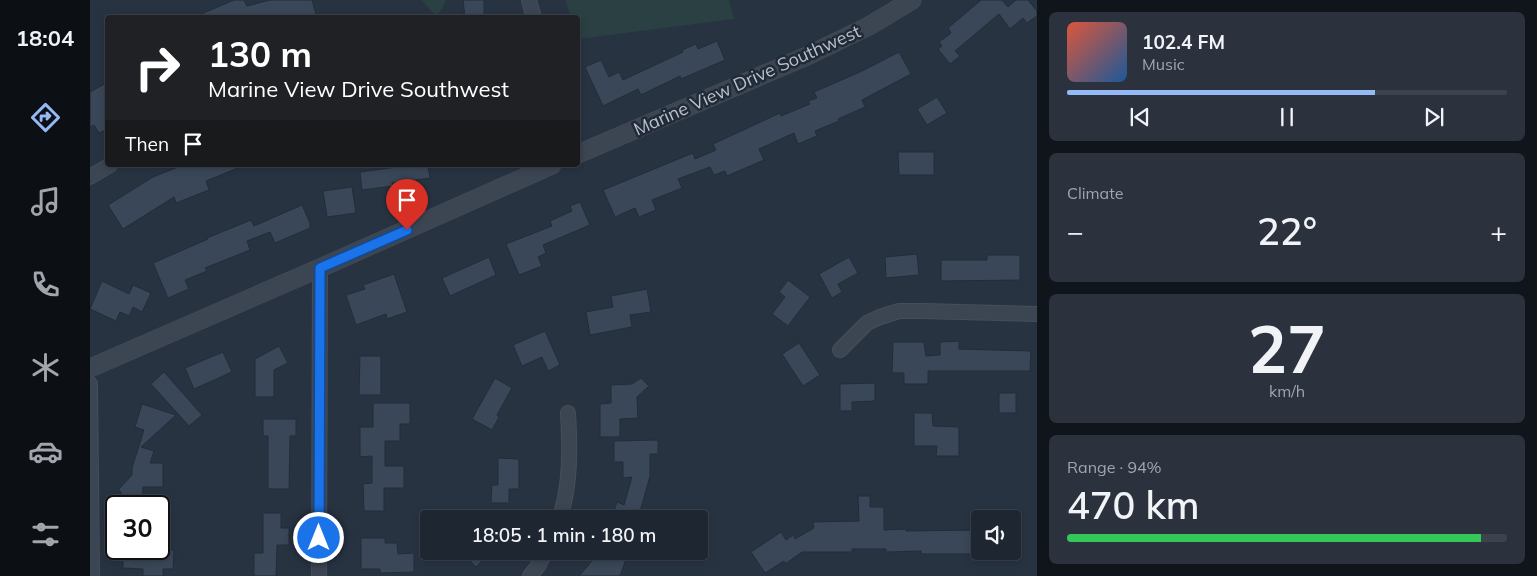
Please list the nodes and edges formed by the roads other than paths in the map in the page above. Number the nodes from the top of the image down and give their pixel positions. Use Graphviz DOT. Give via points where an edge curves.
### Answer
graph roads {
  1 [pos="529,0"];
  2 [pos="912,0"];
  3 [pos="533,15"];
  4 [pos="580,153"];
  5 [pos="107,167"];
  6 [pos="543,167"];
  7 [pos="530,170"];
  8 [pos="90,177"];
  9 [pos="320,268"];
  10 [pos="1037,314"];
  11 [pos="840,350"];
  12 [pos="90,368"];
  13 [pos="90,384"];
  14 [pos="568,413"];
  15 [pos="562,510"];
  16 [pos="541,560"];
  17 [pos="92,576"];
  18 [pos="319,576"];
  19 [pos="530,576"];
  1 -- 3 [label="street"];
  2 -- 4 [label="street, Marine View Drive Southwest" via="869,26 807,56"];
  5 -- 8 [label="street"];
  6 -- 7 [label="street"];
  7 -- 9 [label="street"];
  9 -- 12 [label="street"];
  9 -- 18 [label="street"];
  10 -- 11 [label="street" via="898,311 867,322"];
  13 -- 17 [label="street"];
  14 -- 15 [label="street" via="569,459"];
  16 -- 19 [label="street"];
}
